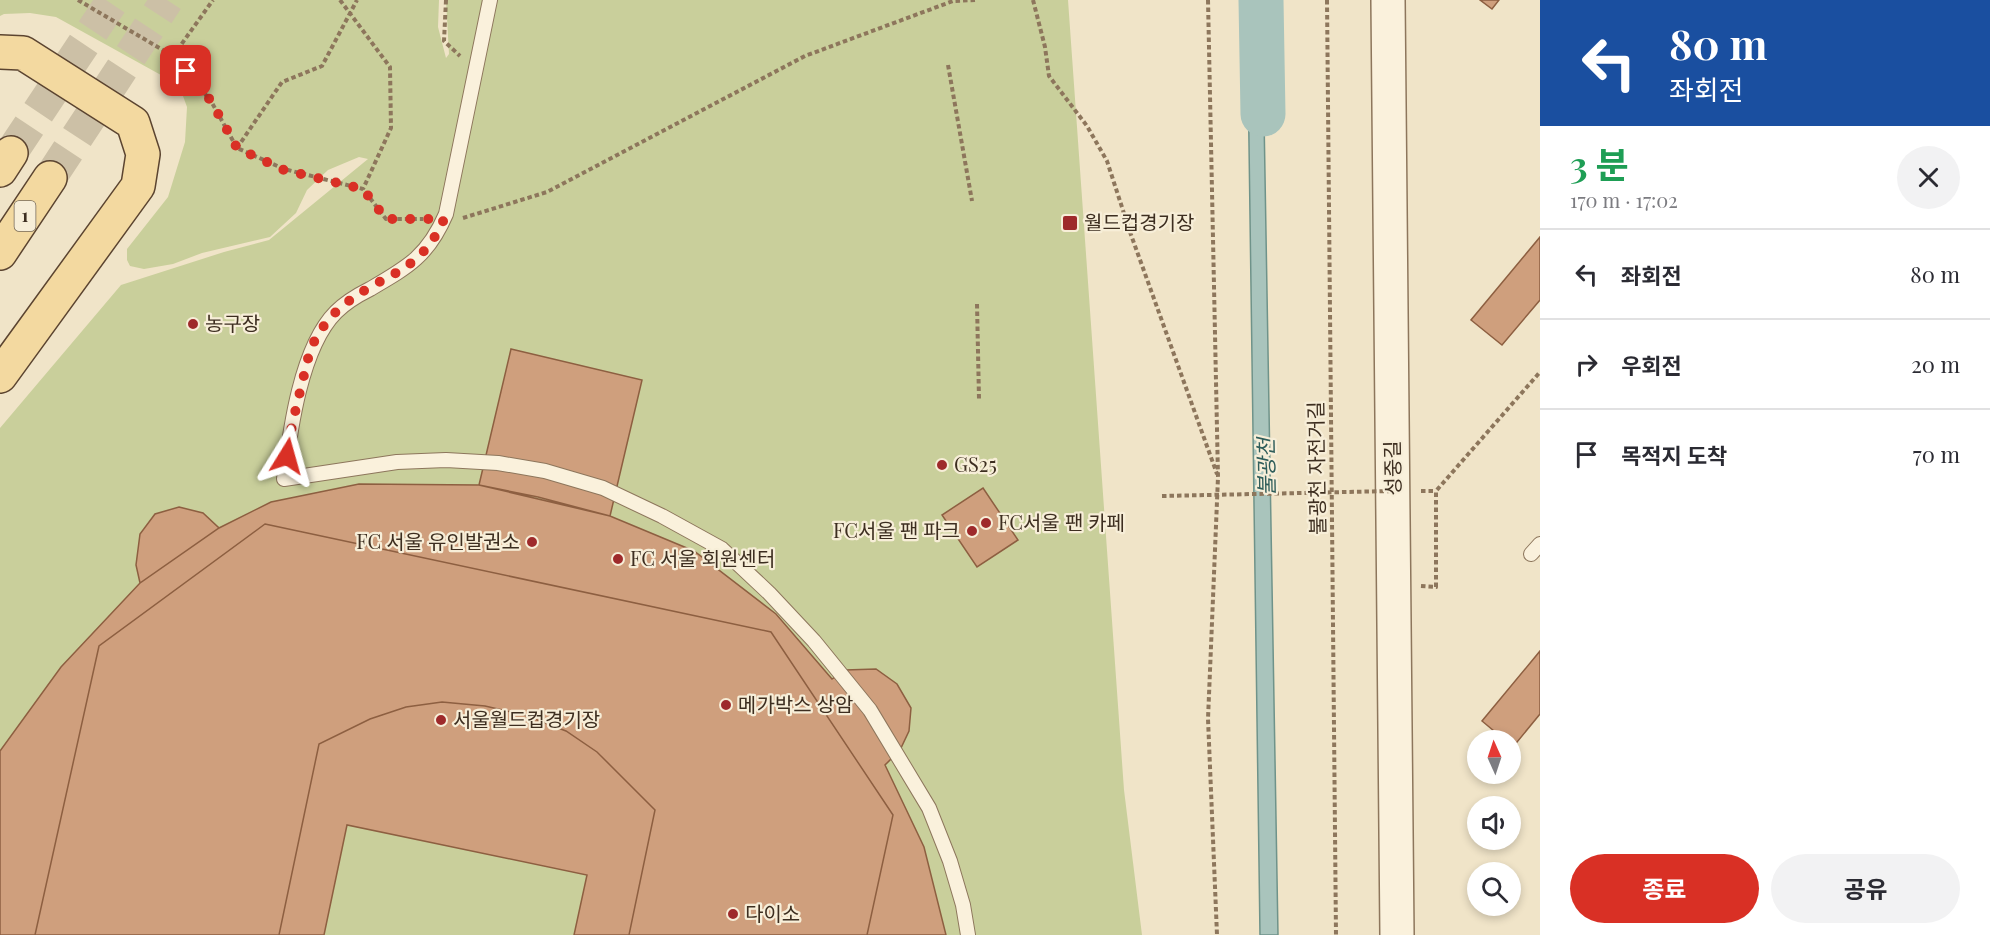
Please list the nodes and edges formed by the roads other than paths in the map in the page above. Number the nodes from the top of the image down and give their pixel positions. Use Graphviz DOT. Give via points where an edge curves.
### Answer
graph roads {
  1 [pos="490,0"];
  2 [pos="1388,0"];
  3 [pos="0,52"];
  4 [pos="50,178"];
  5 [pos="0,253"];
  6 [pos="0,376"];
  7 [pos="968,935"];
  8 [pos="1397,935"];
  1 -- 7 [label="lane" via="444,219 419,257 336,311 319,333 310,352 290,434 284,479 397,462 446,460 545,471 603,488 722,549 814,641 870,710 929,808 950,861"];
  2 -- 8 [label="street, 성중길"];
  3 -- 6 [label="main road" via="23,53 133,123 143,154 138,186"];
  4 -- 5 [label="main road, 1"];
}
